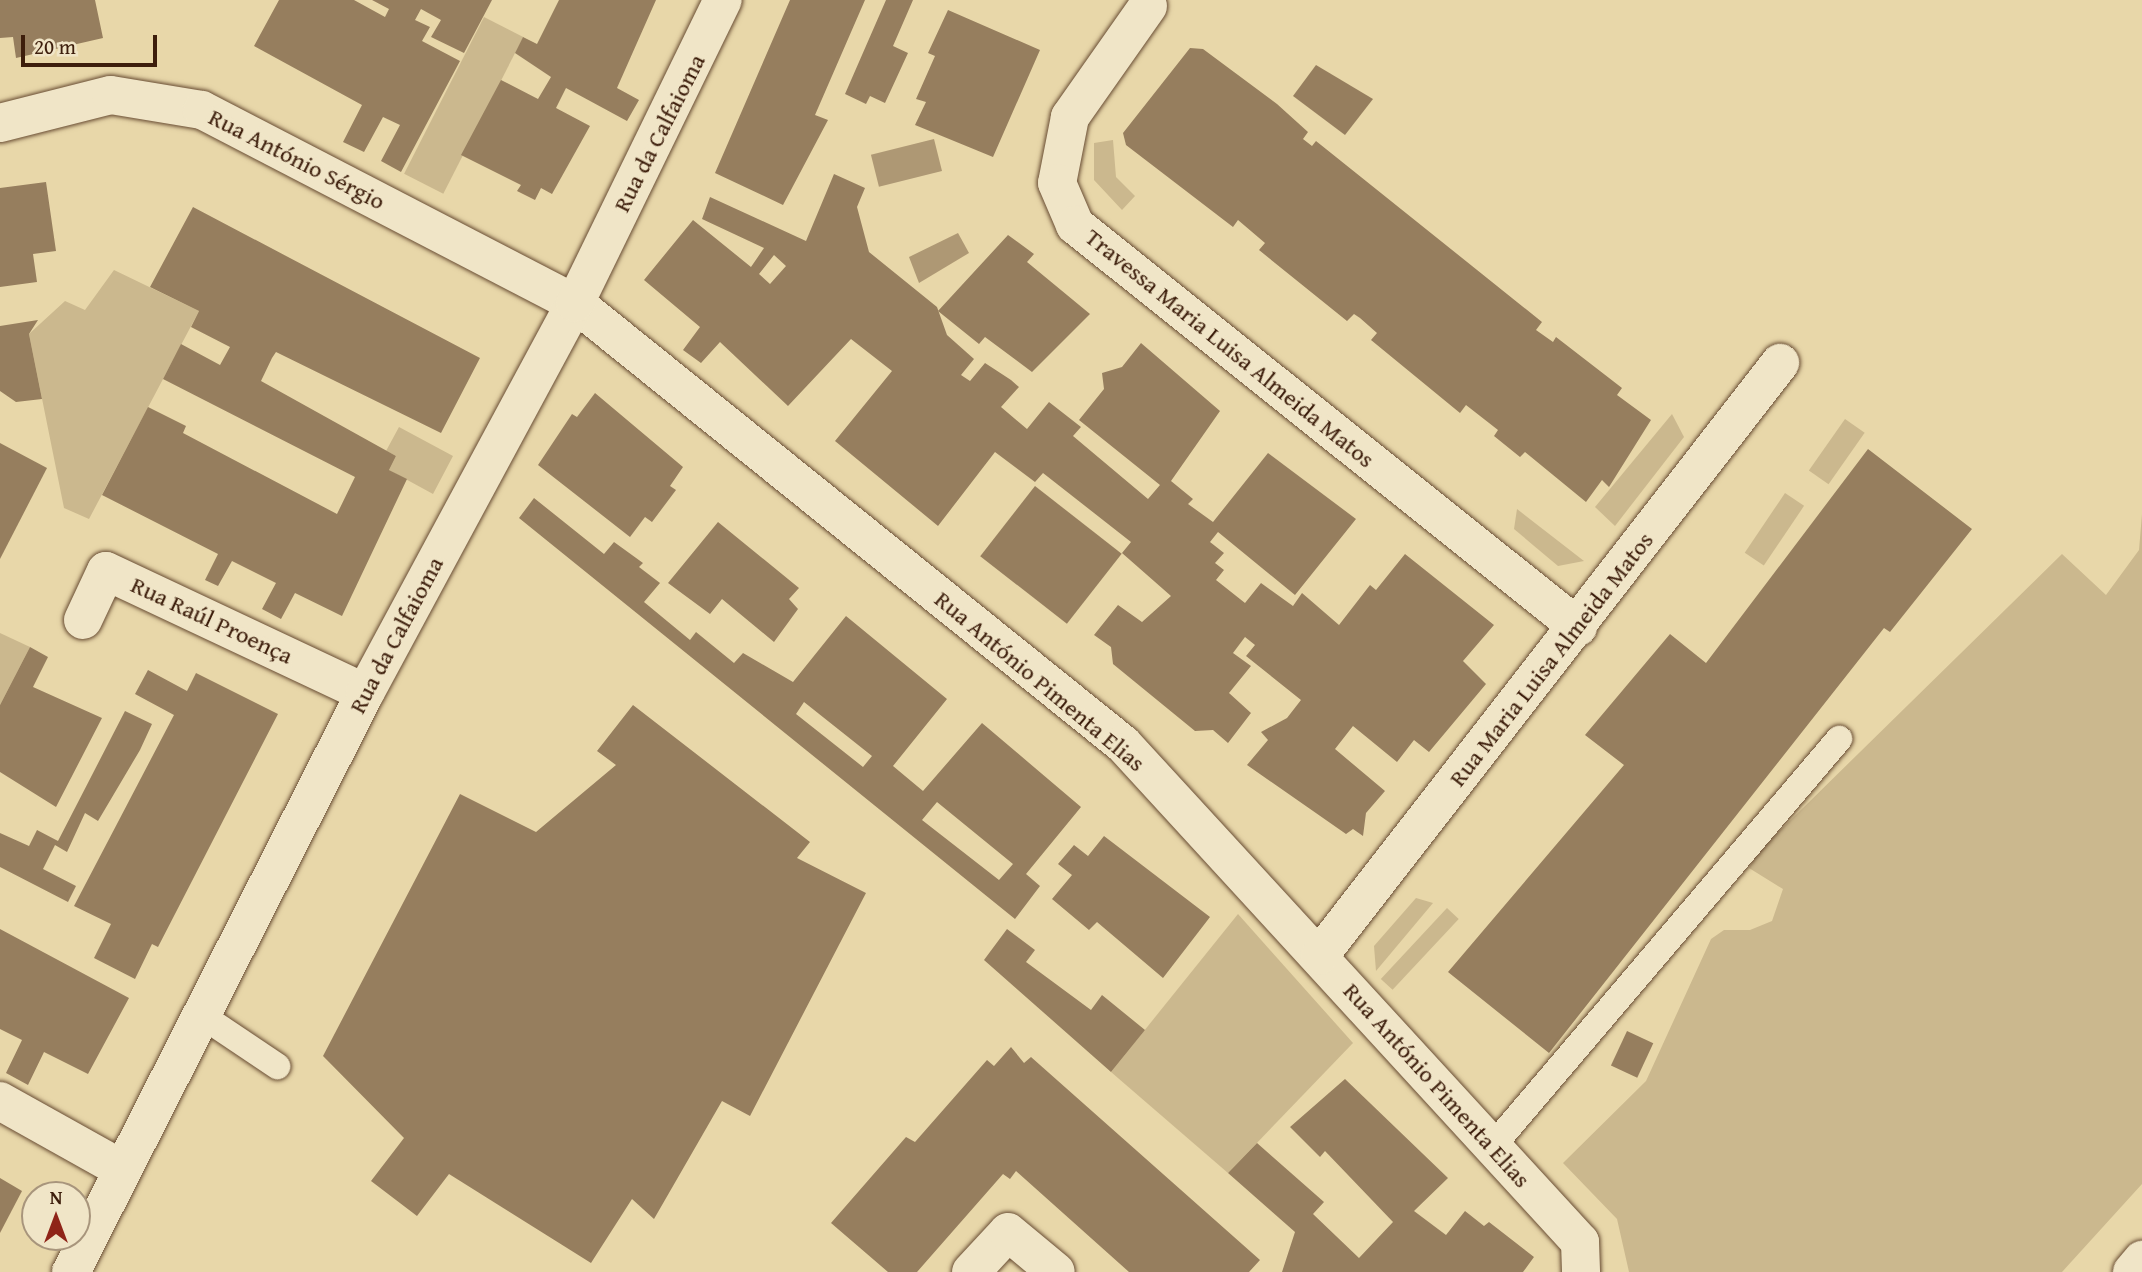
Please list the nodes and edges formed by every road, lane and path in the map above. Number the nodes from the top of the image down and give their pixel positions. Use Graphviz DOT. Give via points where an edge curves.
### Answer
graph roads {
  1 [pos="723,0"];
  2 [pos="1148,6"];
  3 [pos="0,123"];
  4 [pos="575,303"];
  5 [pos="1780,363"];
  6 [pos="83,620"];
  7 [pos="1578,627"];
  8 [pos="365,693"];
  9 [pos="1839,739"];
  10 [pos="1320,955"];
  11 [pos="201,1015"];
  12 [pos="277,1066"];
  13 [pos="0,1101"];
  14 [pos="1492,1147"];
  15 [pos="120,1168"];
  16 [pos="2142,1260"];
  17 [pos="71,1272"];
  18 [pos="971,1272"];
  19 [pos="1056,1272"];
  20 [pos="1581,1272"];
  21 [pos="2132,1272"];
  1 -- 4 [label="street, Rua da Calfaioma"];
  2 -- 7 [label="street, Travessa Maria Luisa Almeida Matos" via="1070,117 1057,183 1075,225"];
  3 -- 4 [label="street, Rua António Sérgio" via="111,95 202,110"];
  4 -- 8 [label="street, Rua da Calfaioma"];
  4 -- 10 [label="street, Rua António Pimenta Elias" via="1124,744"];
  5 -- 7 [label="street, Rua Maria Luisa Almeida Matos"];
  6 -- 8 [label="street, Rua Raúl Proença" via="106,571"];
  7 -- 10 [label="street, Rua Maria Luisa Almeida Matos"];
  8 -- 11 [label="street, Rua da Calfaioma"];
  9 -- 14 [label="lane"];
  10 -- 14 [label="street, Rua António Pimenta Elias"];
  11 -- 12 [label="lane"];
  11 -- 15 [label="street, Rua da Calfaioma"];
  13 -- 15 [label="street"];
  14 -- 20 [label="street, Rua António Pimenta Elias" via="1580,1241"];
  15 -- 17 [label="street, Rua da Calfaioma"];
  16 -- 21 [label="street"];
  18 -- 19 [label="street" via="1008,1232"];
}
